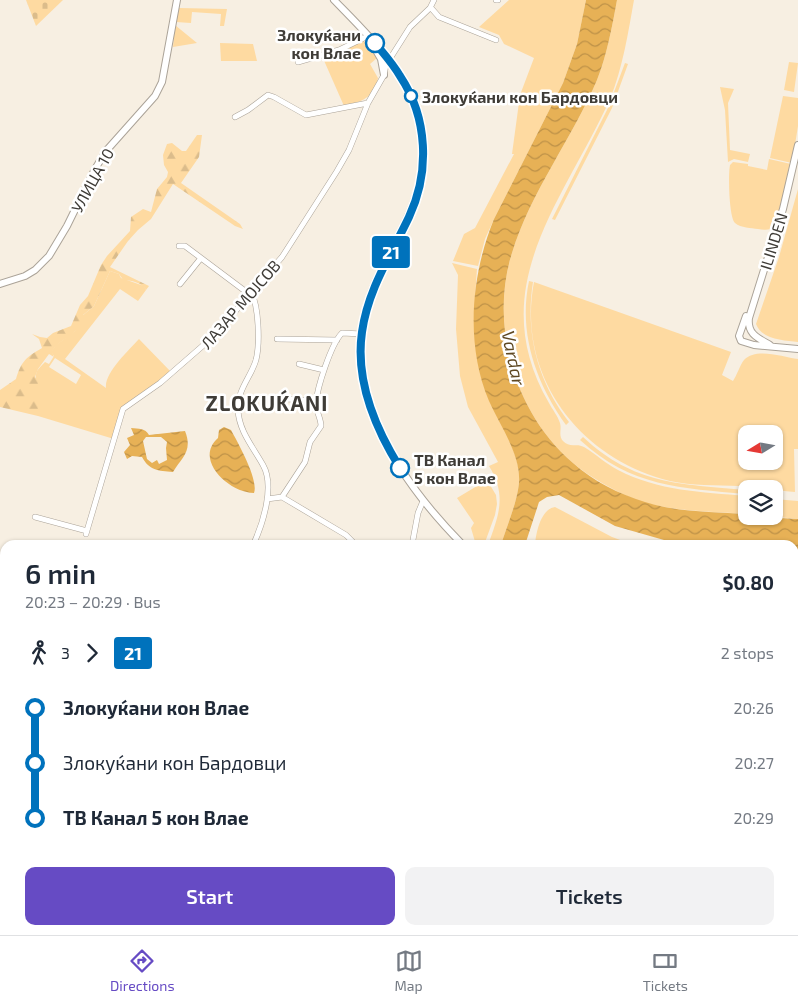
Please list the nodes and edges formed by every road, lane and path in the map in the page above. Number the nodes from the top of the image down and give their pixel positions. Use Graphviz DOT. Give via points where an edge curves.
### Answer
graph roads {
  1 [pos="177,0"];
  2 [pos="334,0"];
  3 [pos="434,0"];
  4 [pos="430,8"];
  5 [pos="369,37"];
  6 [pos="496,40"];
  7 [pos="389,60"];
  8 [pos="298,62"];
  9 [pos="394,67"];
  10 [pos="384,75"];
  11 [pos="368,103"];
  12 [pos="235,117"];
  13 [pos="798,145"];
  14 [pos="179,246"];
  15 [pos="201,258"];
  16 [pos="0,284"];
  17 [pos="180,284"];
  18 [pos="250,293"];
  19 [pos="752,306"];
  20 [pos="362,334"];
  21 [pos="277,339"];
  22 [pos="337,340"];
  23 [pos="770,345"];
  24 [pos="798,350"];
  25 [pos="299,364"];
  26 [pos="324,370"];
  27 [pos="272,398"];
  28 [pos="316,401"];
  29 [pos="282,497"];
  30 [pos="267,499"];
  31 [pos="423,501"];
  32 [pos="35,517"];
  33 [pos="256,540"];
  34 [pos="351,540"];
  35 [pos="413,540"];
  36 [pos="458,540"];
  1 -- 16 [label="street, УЛИЦА 10" via="162,82 155,96 106,151 49,256 25,276"];
  2 -- 5 [label="street"];
  3 -- 4 [label="street, ЛАЗАР МОЈСОВ"];
  4 -- 6 [label="street" via="439,17"];
  4 -- 7 [label="street, ЛАЗАР МОЈСОВ" via="410,27"];
  5 -- 7 [label="street"];
  5 -- 8 [label="street"];
  5 -- 10 [label="street"];
  7 -- 9 [label="street"];
  7 -- 10 [label="street, ЛАЗАР МОЈСОВ"];
  9 -- 10 [label="street"];
  9 -- 20 [label="street" via="409,90 420,121 422,174 409,216 373,287"];
  10 -- 11 [label="street, ЛАЗАР МОЈСОВ"];
  11 -- 12 [label="street" via="306,115 268,95"];
  11 -- 18 [label="street, ЛАЗАР МОЈСОВ" via="337,171 282,257"];
  13 -- 19 [label="street, ILINDEN" via="784,209"];
  14 -- 15 [label="street" via="186,246"];
  15 -- 17 [label="street"];
  15 -- 18 [label="street"];
  18 -- 30 [label="street" via="255,299 258,314 256,359 240,394 238,413 247,440 266,472"];
  18 -- 32 [label="street, ЛАЗАР МОЈСОВ" via="203,347 123,409 87,532"];
  19 -- 23 [label="street, ILINDEN" via="748,320 750,330"];
  19 -- 23 [label="street, ILINDEN" via="739,339 746,343"];
  20 -- 22 [label="street" via="342,333"];
  20 -- 31 [label="street" via="362,369 373,416 393,457"];
  21 -- 22 [label="street"];
  22 -- 26 [label="street"];
  23 -- 24 [label="street"];
  25 -- 26 [label="street"];
  26 -- 28 [label="street"];
  27 -- 28 [label="street"];
  28 -- 29 [label="street" via="321,426 310,442 305,462"];
  29 -- 30 [label="street"];
  29 -- 34 [label="street"];
  30 -- 33 [label="street"];
  31 -- 35 [label="street"];
  31 -- 36 [label="street"];
}
